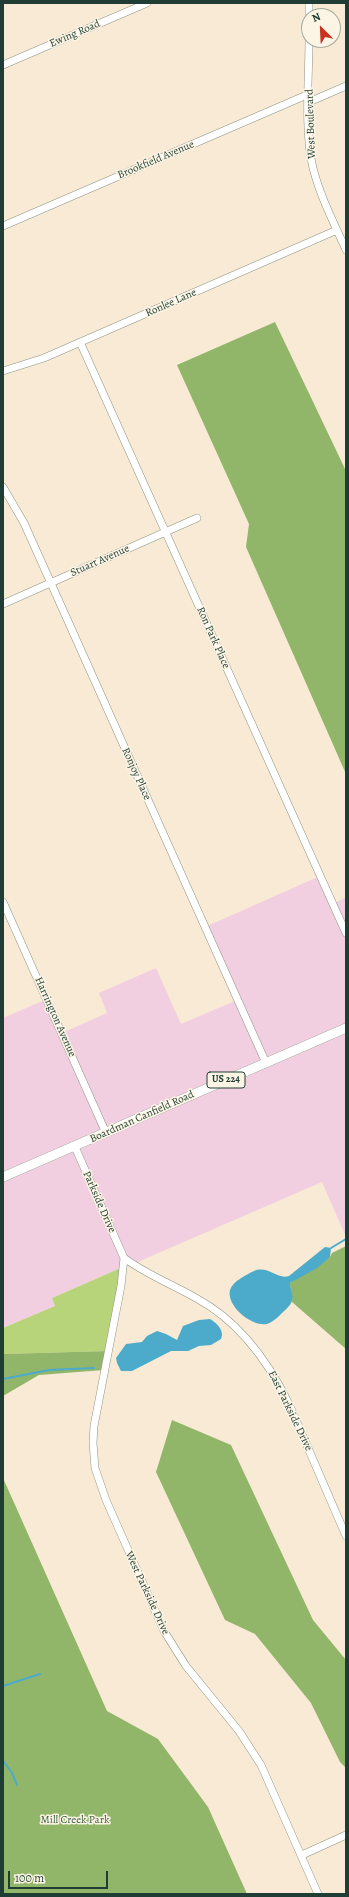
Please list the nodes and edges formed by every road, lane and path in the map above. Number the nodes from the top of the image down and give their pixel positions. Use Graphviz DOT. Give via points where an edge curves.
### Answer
graph roads {
  1 [pos="147,3"];
  2 [pos="309,48"];
  3 [pos="3,65"];
  4 [pos="346,86"];
  5 [pos="309,94"];
  6 [pos="309,102"];
  7 [pos="3,226"];
  8 [pos="337,230"];
  9 [pos="346,250"];
  10 [pos="80,342"];
  11 [pos="3,371"];
  12 [pos="3,487"];
  13 [pos="197,518"];
  14 [pos="165,532"];
  15 [pos="51,582"];
  16 [pos="3,604"];
  17 [pos="3,902"];
  18 [pos="346,934"];
  19 [pos="346,1028"];
  20 [pos="266,1063"];
  21 [pos="106,1132"];
  22 [pos="75,1146"];
  23 [pos="3,1177"];
  24 [pos="124,1258"];
  25 [pos="346,1536"];
  26 [pos="346,1835"];
  27 [pos="302,1855"];
  28 [pos="318,1894"];
  1 -- 3 [label="street, Ewing Road"];
  2 -- 5 [label="street, West Boulevard"];
  4 -- 6 [label="street"];
  5 -- 6 [label="street, West Boulevard"];
  5 -- 7 [label="street, Brookfield Avenue"];
  6 -- 8 [label="street, West Boulevard" via="313,166"];
  8 -- 9 [label="street, West Boulevard"];
  8 -- 10 [label="street, Ronlee Lane"];
  10 -- 11 [label="street, Ronlee Lane" via="28,364"];
  10 -- 14 [label="street, Ron Park Place"];
  12 -- 15 [label="street, Ronjoy Place" via="21,517"];
  13 -- 14 [label="street, Stuart Avenue"];
  14 -- 15 [label="street, Stuart Avenue"];
  14 -- 18 [label="street, Ron Park Place"];
  15 -- 16 [label="street, Stuart Avenue"];
  15 -- 20 [label="street, Ronjoy Place"];
  17 -- 21 [label="street, Harrington Avenue"];
  19 -- 20 [label="main road, Boardman Canfield Road / US 224"];
  20 -- 21 [label="main road, Boardman Canfield Road / US 224"];
  21 -- 22 [label="main road, Boardman Canfield Road / US 224"];
  22 -- 23 [label="main road, Boardman Canfield Road / US 224"];
  22 -- 24 [label="street, Parkside Drive"];
  24 -- 25 [label="street, East Parkside Drive" via="149,1275 207,1305 232,1324 257,1351 289,1404"];
  24 -- 27 [label="street, West Parkside Drive" via="94,1426 94,1455 98,1480 164,1632 186,1666 254,1753"];
  26 -- 27 [label="street"];
  27 -- 28 [label="street, West Parkside Drive"];
}
